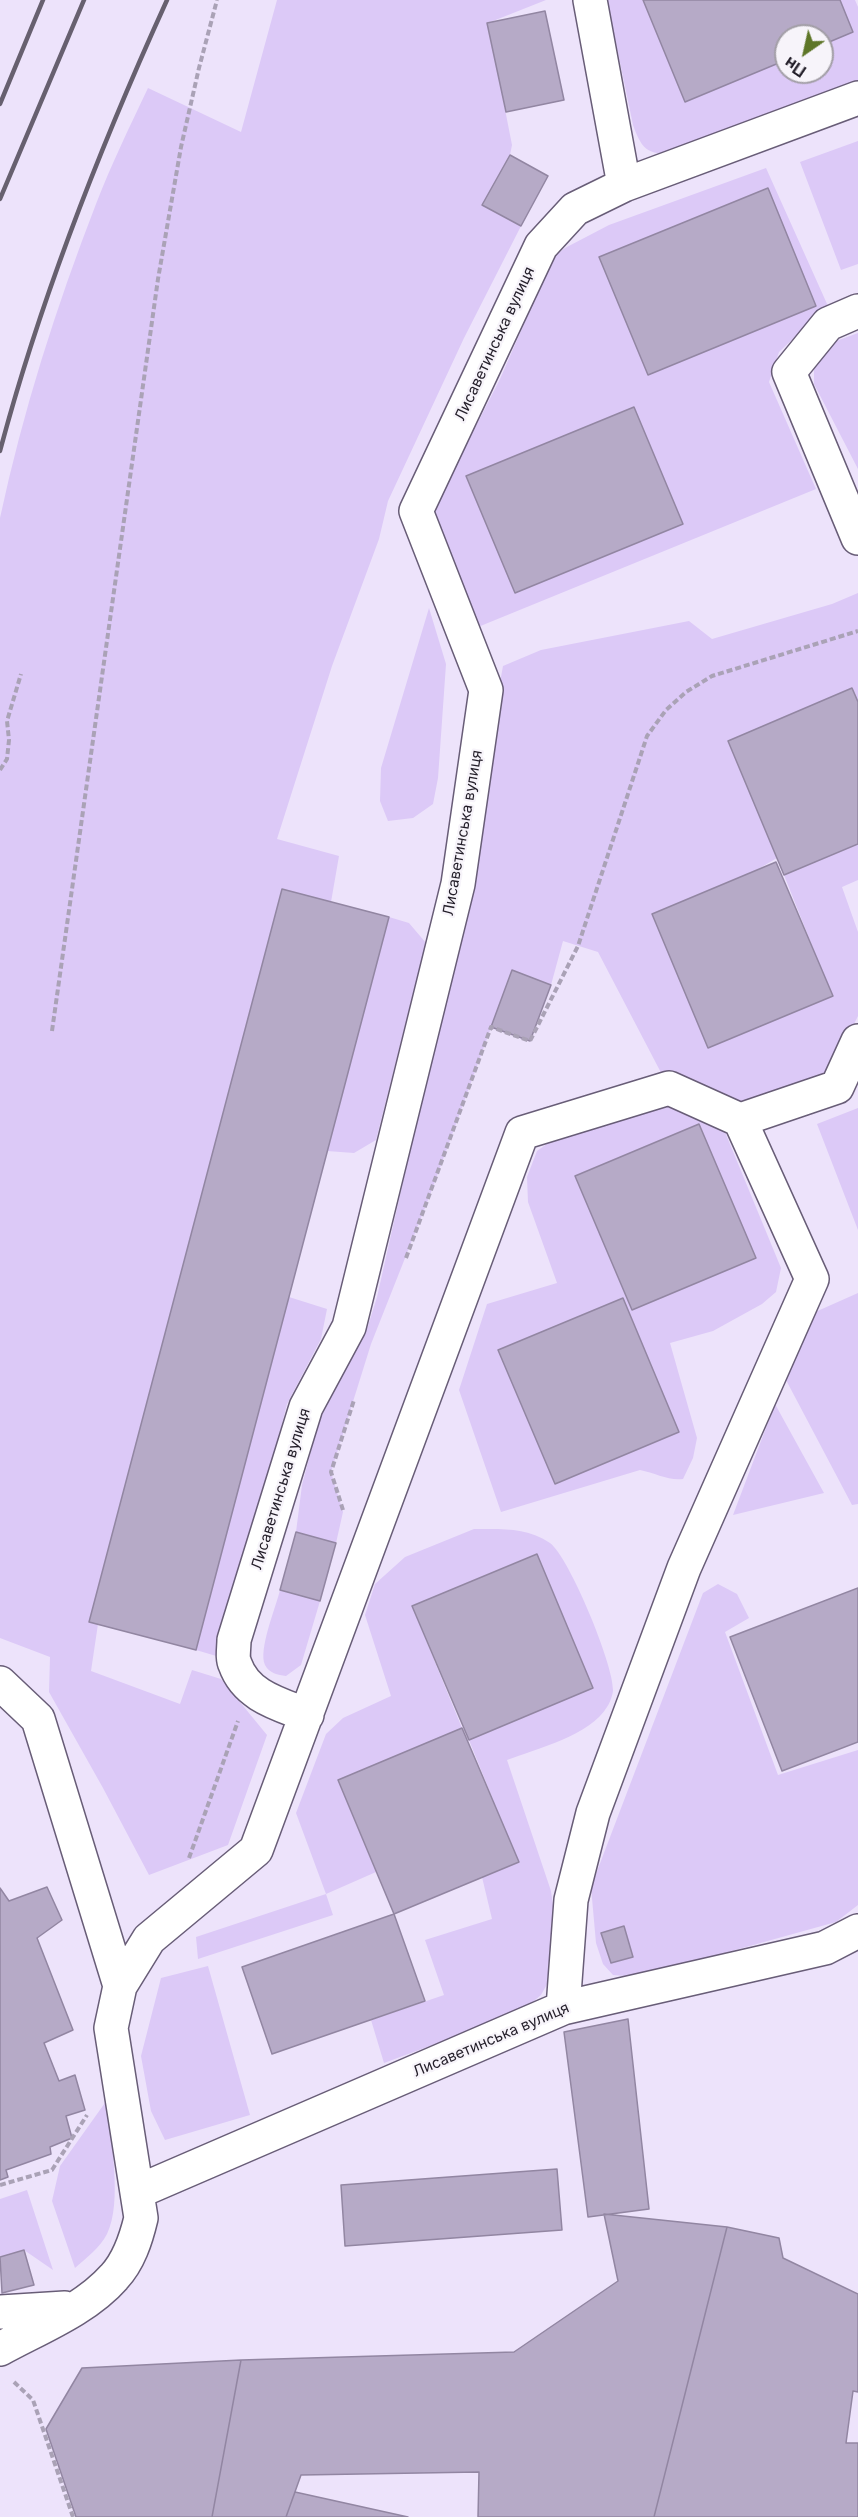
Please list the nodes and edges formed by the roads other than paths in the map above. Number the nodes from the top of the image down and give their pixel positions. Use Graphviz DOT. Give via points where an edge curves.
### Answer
graph roads {
  1 [pos="590,0"];
  2 [pos="858,98"];
  3 [pos="624,184"];
  4 [pos="858,311"];
  5 [pos="858,538"];
  6 [pos="858,1041"];
  7 [pos="740,1120"];
  8 [pos="0,1683"];
  9 [pos="307,1715"];
  10 [pos="858,1931"];
  11 [pos="120,1986"];
  12 [pos="563,2008"];
  13 [pos="137,2192"];
  14 [pos="76,2307"];
  15 [pos="0,2312"];
  16 [pos="4,2363"];
  1 -- 3 [label="street"];
  2 -- 3 [label="street, Лисаветинська вулиця"];
  3 -- 9 [label="street, Лисаветинська вулиця" via="575,208 541,246 416,512 486,690 458,884 349,1327 306,1407 234,1640 234,1663 245,1683 264,1699"];
  4 -- 5 [label="street" via="828,324 789,372"];
  6 -- 7 [label="street" via="837,1087"];
  7 -- 9 [label="street" via="669,1089 522,1133"];
  7 -- 12 [label="street" via="812,1279 684,1568 593,1813 572,1900"];
  8 -- 11 [label="street" via="38,1719"];
  9 -- 11 [label="street" via="256,1850 149,1939"];
  10 -- 12 [label="street, Лисаветинська вулиця" via="825,1948"];
  11 -- 13 [label="street" via="111,2028"];
  12 -- 13 [label="street, Лисаветинська вулиця"];
  13 -- 14 [label="street" via="141,2218 135,2243 116,2276"];
  14 -- 15 [label="street"];
  14 -- 16 [label="street"];
}
